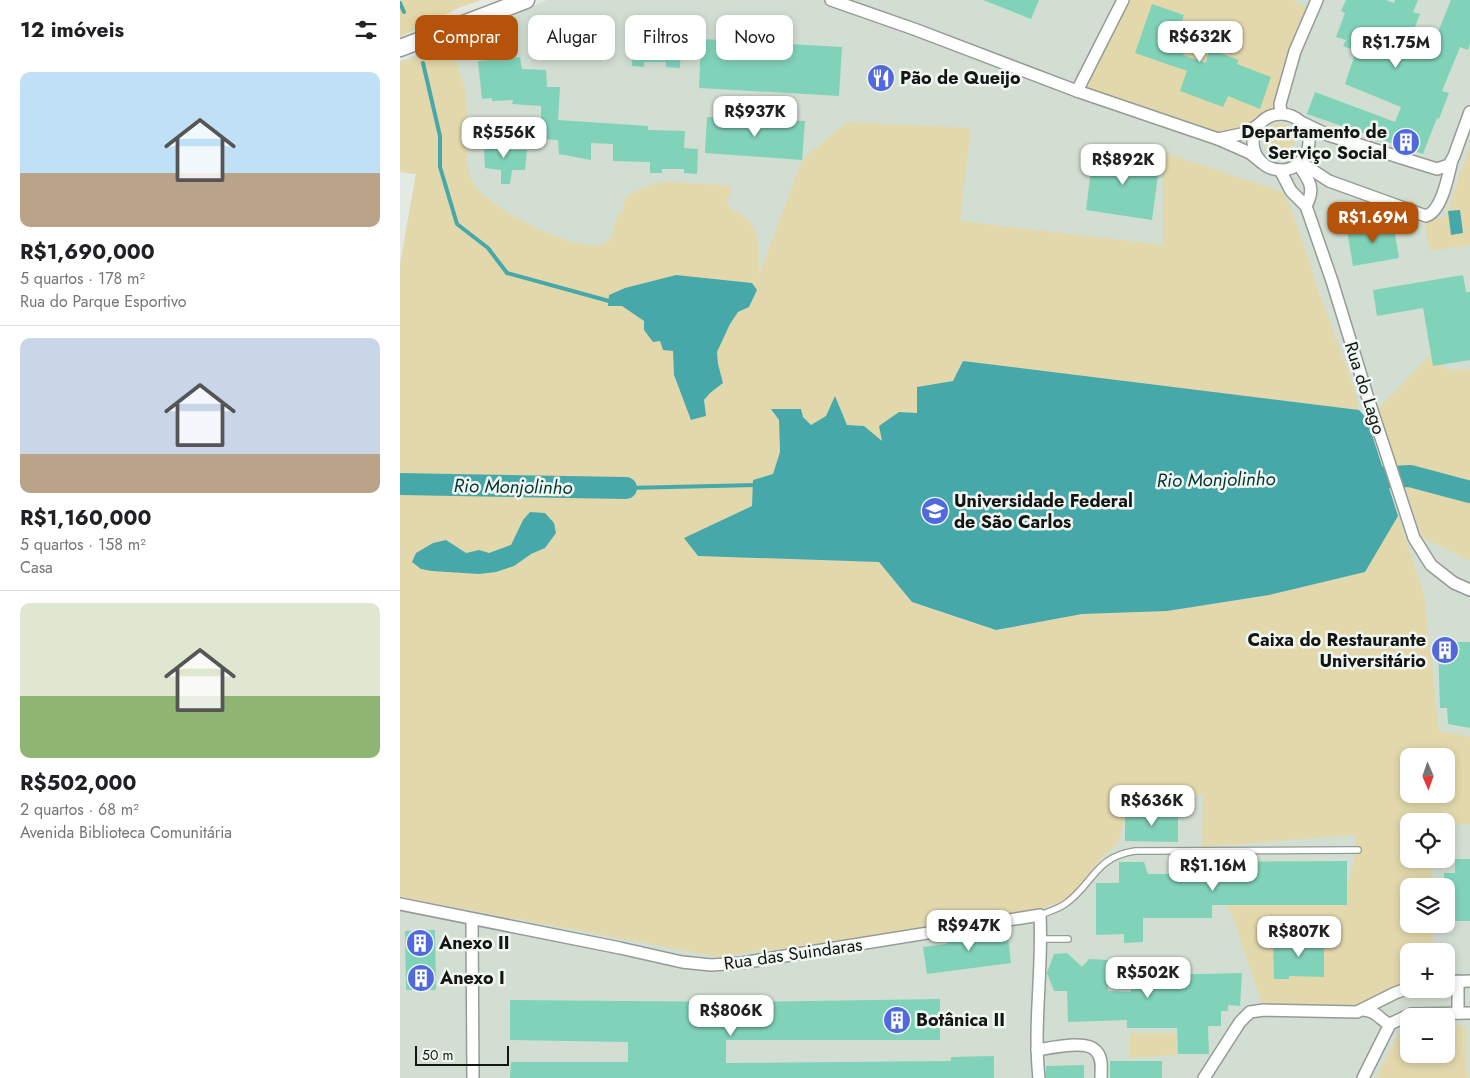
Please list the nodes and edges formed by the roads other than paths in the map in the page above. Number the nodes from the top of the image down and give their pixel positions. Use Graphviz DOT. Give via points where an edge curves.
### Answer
graph roads {
  1 [pos="526,0"];
  2 [pos="831,0"];
  3 [pos="1123,0"];
  4 [pos="1316,0"];
  5 [pos="400,48"];
  6 [pos="1077,91"];
  7 [pos="1470,112"];
  8 [pos="1281,114"];
  9 [pos="1301,122"];
  10 [pos="1259,124"];
  11 [pos="1218,139"];
  12 [pos="1454,156"];
  13 [pos="1261,162"];
  14 [pos="1299,163"];
  15 [pos="1280,170"];
  16 [pos="1306,206"];
  17 [pos="1470,590"];
  18 [pos="1358,850"];
  19 [pos="400,904"];
  20 [pos="1040,915"];
  21 [pos="472,920"];
  22 [pos="1041,938"];
  23 [pos="1068,939"];
  24 [pos="1455,981"];
  25 [pos="1470,981"];
  26 [pos="1400,991"];
  27 [pos="1455,997"];
  28 [pos="1364,1010"];
  29 [pos="1458,1013"];
  30 [pos="1470,1013"];
  31 [pos="1390,1024"];
  32 [pos="1037,1050"];
  33 [pos="472,1078"];
  34 [pos="1039,1078"];
  35 [pos="1101,1078"];
  36 [pos="1204,1078"];
  37 [pos="1363,1078"];
  1 -- 5 [label="main road"];
  2 -- 6 [label="street"];
  3 -- 6 [label="street"];
  4 -- 8 [label="street" via="1295,51 1280,104"];
  6 -- 11 [label="street"];
  7 -- 12 [label="street"];
  8 -- 9 [label="street"];
  8 -- 10 [label="street"];
  9 -- 12 [label="street" via="1328,135 1437,169 1449,165"];
  9 -- 14 [label="street" via="1309,142 1308,150"];
  10 -- 11 [label="street" via="1246,133"];
  10 -- 13 [label="street" via="1253,139"];
  11 -- 13 [label="street" via="1250,153"];
  12 -- 14 [label="street" via="1441,198 1435,210 1426,216 1329,181"];
  13 -- 15 [label="street"];
  14 -- 15 [label="street"];
  14 -- 16 [label="street" via="1309,180 1312,196"];
  15 -- 16 [label="street, Rua do Lago" via="1291,191"];
  16 -- 17 [label="street, Rua do Lago" via="1414,538 1431,565"];
  18 -- 20 [label="lane" via="1122,853 1104,863 1064,905"];
  19 -- 21 [label="street, Rua das Suindaras"];
  20 -- 21 [label="street, Rua das Suindaras" via="741,963 711,965"];
  20 -- 22 [label="street"];
  21 -- 33 [label="street"];
  22 -- 23 [label="lane"];
  22 -- 32 [label="street"];
  24 -- 25 [label="street"];
  26 -- 28 [label="street"];
  27 -- 29 [label="street"];
  28 -- 31 [label="street" via="1375,1012"];
  28 -- 36 [label="street" via="1250,1012"];
  29 -- 30 [label="street"];
  29 -- 31 [label="street" via="1411,1014"];
  31 -- 37 [label="street"];
  32 -- 34 [label="street"];
  32 -- 35 [label="street" via="1075,1044 1093,1047 1102,1063"];
}
